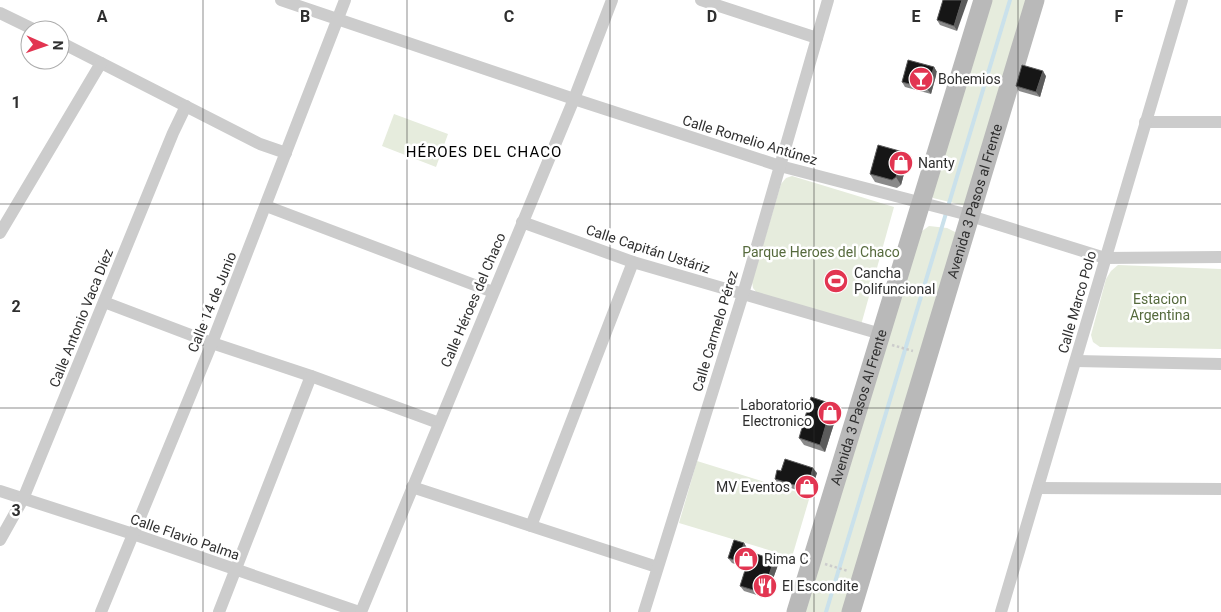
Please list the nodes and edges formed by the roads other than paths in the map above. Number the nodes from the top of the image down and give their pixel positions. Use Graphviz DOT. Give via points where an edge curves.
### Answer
graph roads {
  1 [pos="281,0"];
  2 [pos="346,0"];
  3 [pos="612,0"];
  4 [pos="702,0"];
  5 [pos="828,0"];
  6 [pos="983,0"];
  7 [pos="1035,0"];
  8 [pos="1182,0"];
  9 [pos="0,13"];
  10 [pos="338,20"];
  11 [pos="20,23"];
  12 [pos="817,38"];
  13 [pos="70,47"];
  14 [pos="101,63"];
  15 [pos="574,99"];
  16 [pos="186,106"];
  17 [pos="1145,122"];
  18 [pos="1221,122"];
  19 [pos="286,154"];
  20 [pos="780,166"];
  21 [pos="927,204"];
  22 [pos="266,206"];
  23 [pos="965,214"];
  24 [pos="522,222"];
  25 [pos="0,233"];
  26 [pos="1221,257"];
  27 [pos="1105,258"];
  28 [pos="633,262"];
  29 [pos="493,292"];
  30 [pos="743,294"];
  31 [pos="104,302"];
  32 [pos="881,334"];
  33 [pos="212,344"];
  34 [pos="1076,361"];
  35 [pos="1221,364"];
  36 [pos="311,376"];
  37 [pos="439,423"];
  38 [pos="412,487"];
  39 [pos="1038,488"];
  40 [pos="1221,489"];
  41 [pos="0,491"];
  42 [pos="23,499"];
  43 [pos="531,526"];
  44 [pos="133,534"];
  45 [pos="0,540"];
  46 [pos="657,567"];
  47 [pos="236,571"];
  48 [pos="101,612"];
  49 [pos="219,612"];
  50 [pos="360,612"];
  51 [pos="644,612"];
  52 [pos="796,612"];
  53 [pos="850,612"];
  54 [pos="1001,612"];
  1 -- 10 [label="street, Calle Romelio Antúnez"];
  2 -- 10 [label="street, Calle 14 de Junio"];
  3 -- 15 [label="street, Calle Héroes del Chaco"];
  4 -- 12 [label="street"];
  5 -- 12 [label="street, Calle Carmelo Pérez"];
  6 -- 21 [label="main road"];
  7 -- 23 [label="main road, Avenida 3 Pasos al Frente"];
  8 -- 17 [label="street, Calle Marco Polo"];
  9 -- 11 [label="street"];
  10 -- 15 [label="street, Calle Romelio Antúnez"];
  10 -- 19 [label="street, Calle 14 de Junio"];
  12 -- 20 [label="street, Calle Carmelo Pérez"];
  13 -- 14 [label="street"];
  14 -- 16 [label="street"];
  14 -- 25 [label="street"];
  15 -- 20 [label="street, Calle Romelio Antúnez"];
  15 -- 24 [label="street, Calle Héroes del Chaco"];
  16 -- 19 [label="street"];
  16 -- 31 [label="street, Calle Antonio Vaca Díez"];
  17 -- 18 [label="street"];
  17 -- 27 [label="street, Calle Marco Polo"];
  19 -- 22 [label="street, Calle 14 de Junio"];
  20 -- 21 [label="street, Calle Romelio Antúnez"];
  20 -- 30 [label="street, Calle Carmelo Pérez"];
  21 -- 23 [label="street, Calle Romelio Antúnez"];
  21 -- 32 [label="main road, Avenida 3 Pasos Al Frente"];
  22 -- 29 [label="street"];
  22 -- 33 [label="street, Calle 14 de Junio"];
  23 -- 27 [label="street, Calle Romelio Antúnez"];
  23 -- 53 [label="main road, Avenida 3 Pasos al Frente" via="856,573"];
  24 -- 28 [label="street, Calle Capitán Ustáriz"];
  24 -- 29 [label="street, Calle Héroes del Chaco"];
  26 -- 27 [label="street, Calle Romelio Antúnez"];
  27 -- 34 [label="street, Calle Marco Polo"];
  28 -- 30 [label="street, Calle Capitán Ustáriz"];
  28 -- 43 [label="street"];
  29 -- 37 [label="street, Calle Héroes del Chaco"];
  30 -- 32 [label="street, Calle Capitán Ustáriz"];
  30 -- 46 [label="street, Calle Carmelo Pérez"];
  31 -- 33 [label="street"];
  31 -- 42 [label="street, Calle Antonio Vaca Díez"];
  32 -- 52 [label="main road, Avenida 3 Pasos Al Frente"];
  33 -- 36 [label="street"];
  33 -- 44 [label="street, Calle 14 de Junio"];
  34 -- 35 [label="street"];
  34 -- 39 [label="street, Calle Marco Polo"];
  36 -- 37 [label="street"];
  36 -- 47 [label="street"];
  37 -- 38 [label="street, Calle Héroes del Chaco"];
  38 -- 43 [label="street"];
  38 -- 50 [label="street, Calle Héroes del Chaco"];
  39 -- 40 [label="street"];
  39 -- 54 [label="street, Calle Marco Polo"];
  41 -- 42 [label="street, Calle Flavio Palma"];
  42 -- 44 [label="street, Calle Flavio Palma"];
  42 -- 45 [label="street, Calle Antonio Vaca Díez"];
  43 -- 46 [label="street"];
  44 -- 47 [label="street, Calle Flavio Palma"];
  44 -- 48 [label="street, Calle 14 de Junio"];
  46 -- 51 [label="street, Calle Carmelo Pérez"];
  47 -- 49 [label="street"];
  47 -- 50 [label="street, Calle Flavio Palma"];
}
